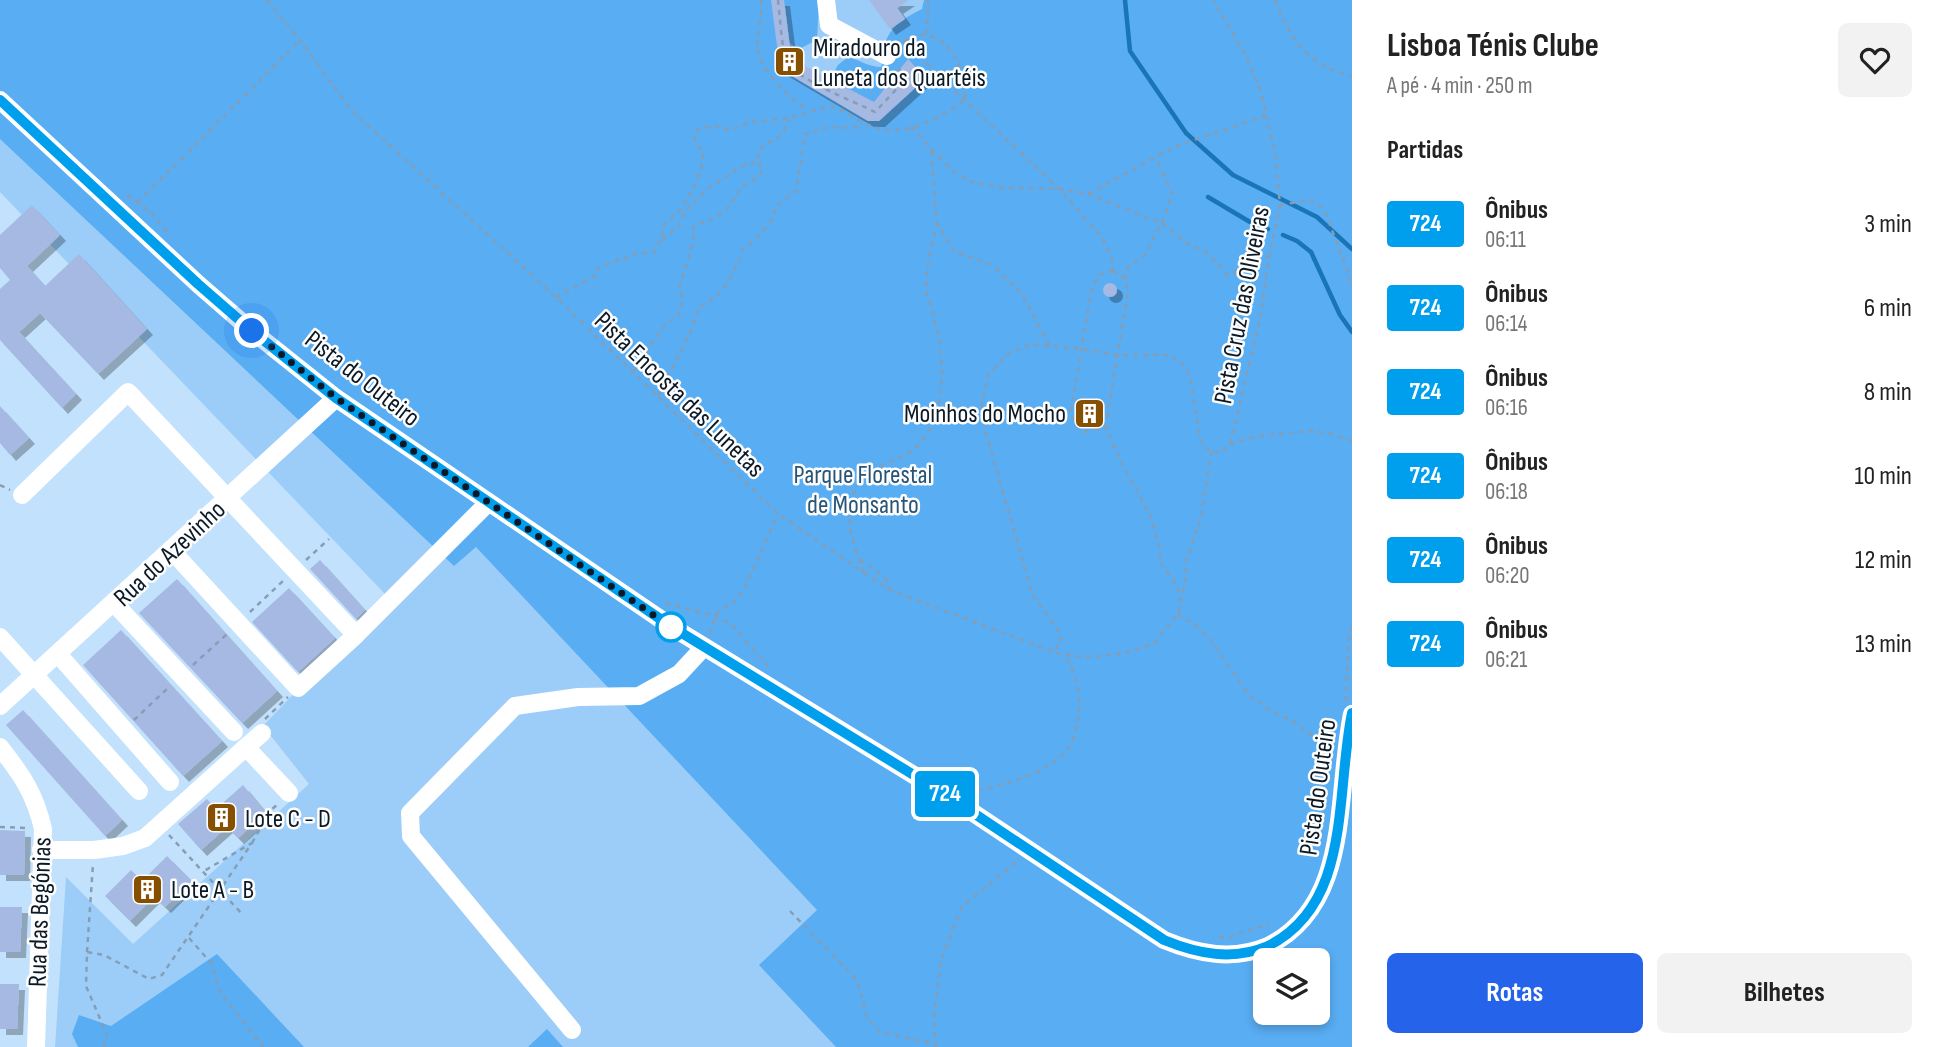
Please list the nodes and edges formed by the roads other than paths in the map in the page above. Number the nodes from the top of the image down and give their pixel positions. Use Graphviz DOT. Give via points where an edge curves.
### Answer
graph roads {
  1 [pos="826,0"];
  2 [pos="887,56"];
  3 [pos="0,100"];
  4 [pos="336,398"];
  5 [pos="22,495"];
  6 [pos="227,499"];
  7 [pos="488,503"];
  8 [pos="172,551"];
  9 [pos="114,603"];
  10 [pos="356,635"];
  11 [pos="0,637"];
  12 [pos="704,648"];
  13 [pos="58,654"];
  14 [pos="35,676"];
  15 [pos="0,706"];
  16 [pos="1348,712"];
  17 [pos="234,732"];
  18 [pos="262,733"];
  19 [pos="0,747"];
  20 [pos="246,747"];
  21 [pos="170,782"];
  22 [pos="139,791"];
  23 [pos="289,793"];
  24 [pos="41,850"];
  25 [pos="572,1030"];
  26 [pos="36,1047"];
  1 -- 2 [label="street" via="829,25"];
  3 -- 4 [label="street" via="198,284"];
  4 -- 6 [label="street, Rua do Azevinho"];
  4 -- 7 [label="street"];
  5 -- 6 [label="street" via="128,392"];
  6 -- 8 [label="street, Rua do Azevinho"];
  6 -- 10 [label="street"];
  7 -- 10 [label="street"];
  7 -- 12 [label="street"];
  8 -- 9 [label="street, Rua do Azevinho"];
  8 -- 10 [label="street" via="298,688"];
  9 -- 13 [label="street, Rua do Azevinho"];
  9 -- 17 [label="street"];
  11 -- 14 [label="street"];
  12 -- 16 [label="street" via="948,796 1164,940 1210,955 1247,952 1284,939 1316,907 1333,873"];
  12 -- 25 [label="street" via="679,674 639,696 578,697 515,706 410,813 411,836"];
  13 -- 14 [label="street, Rua do Azevinho"];
  13 -- 21 [label="street"];
  14 -- 15 [label="street, Rua do Azevinho"];
  14 -- 22 [label="street"];
  18 -- 20 [label="street"];
  19 -- 24 [label="street, Rua das Begónias" via="29,786 37,806 43,829"];
  20 -- 23 [label="street"];
  20 -- 24 [label="street" via="145,838 94,850"];
  24 -- 26 [label="street, Rua das Begónias"];
}
